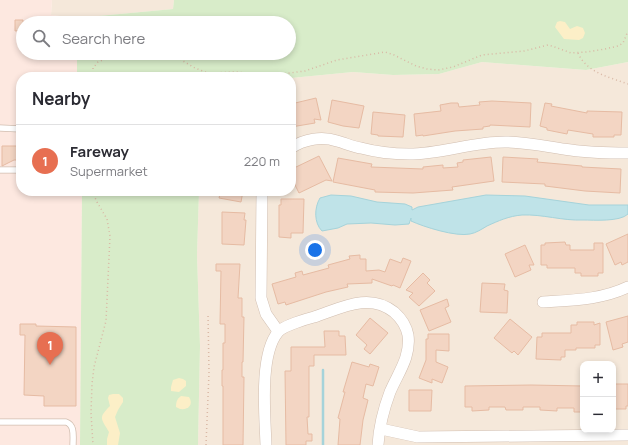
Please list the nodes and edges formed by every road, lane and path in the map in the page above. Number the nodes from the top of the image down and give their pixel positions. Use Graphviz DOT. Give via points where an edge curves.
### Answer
graph roads {
  1 [pos="628,31"];
  2 [pos="578,53"];
  3 [pos="101,60"];
  4 [pos="182,60"];
  5 [pos="92,72"];
  6 [pos="206,72"];
  7 [pos="296,73"];
  8 [pos="628,84"];
  9 [pos="0,128"];
  10 [pos="16,129"];
  11 [pos="296,146"];
  12 [pos="628,153"];
  13 [pos="0,170"];
  14 [pos="16,170"];
  15 [pos="94,196"];
  16 [pos="262,196"];
  17 [pos="628,287"];
  18 [pos="543,302"];
  19 [pos="208,314"];
  20 [pos="278,331"];
  21 [pos="0,422"];
  22 [pos="380,429"];
  23 [pos="628,436"];
  24 [pos="73,445"];
  25 [pos="93,445"];
  26 [pos="206,445"];
  27 [pos="266,445"];
  28 [pos="378,445"];
  1 -- 2 [label="path" via="625,41 620,45"];
  2 -- 7 [label="path" via="548,45 524,51 482,55 453,67 433,70 421,68 394,55 381,52 337,60"];
  2 -- 8 [label="path" via="585,63 600,74"];
  3 -- 5 [label="path"];
  4 -- 6 [label="path"];
  9 -- 10 [label="lane"];
  11 -- 12 [label="street" via="307,141 326,139 359,148 399,154 432,153 503,142 532,143 590,152"];
  13 -- 14 [label="lane"];
  15 -- 25 [label="path" via="107,219 110,236 106,321 92,384"];
  16 -- 20 [label="street" via="261,298 266,314"];
  17 -- 18 [label="street" via="599,298"];
  19 -- 26 [label="path"];
  20 -- 22 [label="street" via="297,322 359,302 381,304 400,317 406,326 409,347 407,357 390,392"];
  20 -- 27 [label="street" via="266,359"];
  21 -- 24 [label="lane" via="66,422 73,428"];
  22 -- 23 [label="street" via="418,438"];
  22 -- 28 [label="street"];
}
